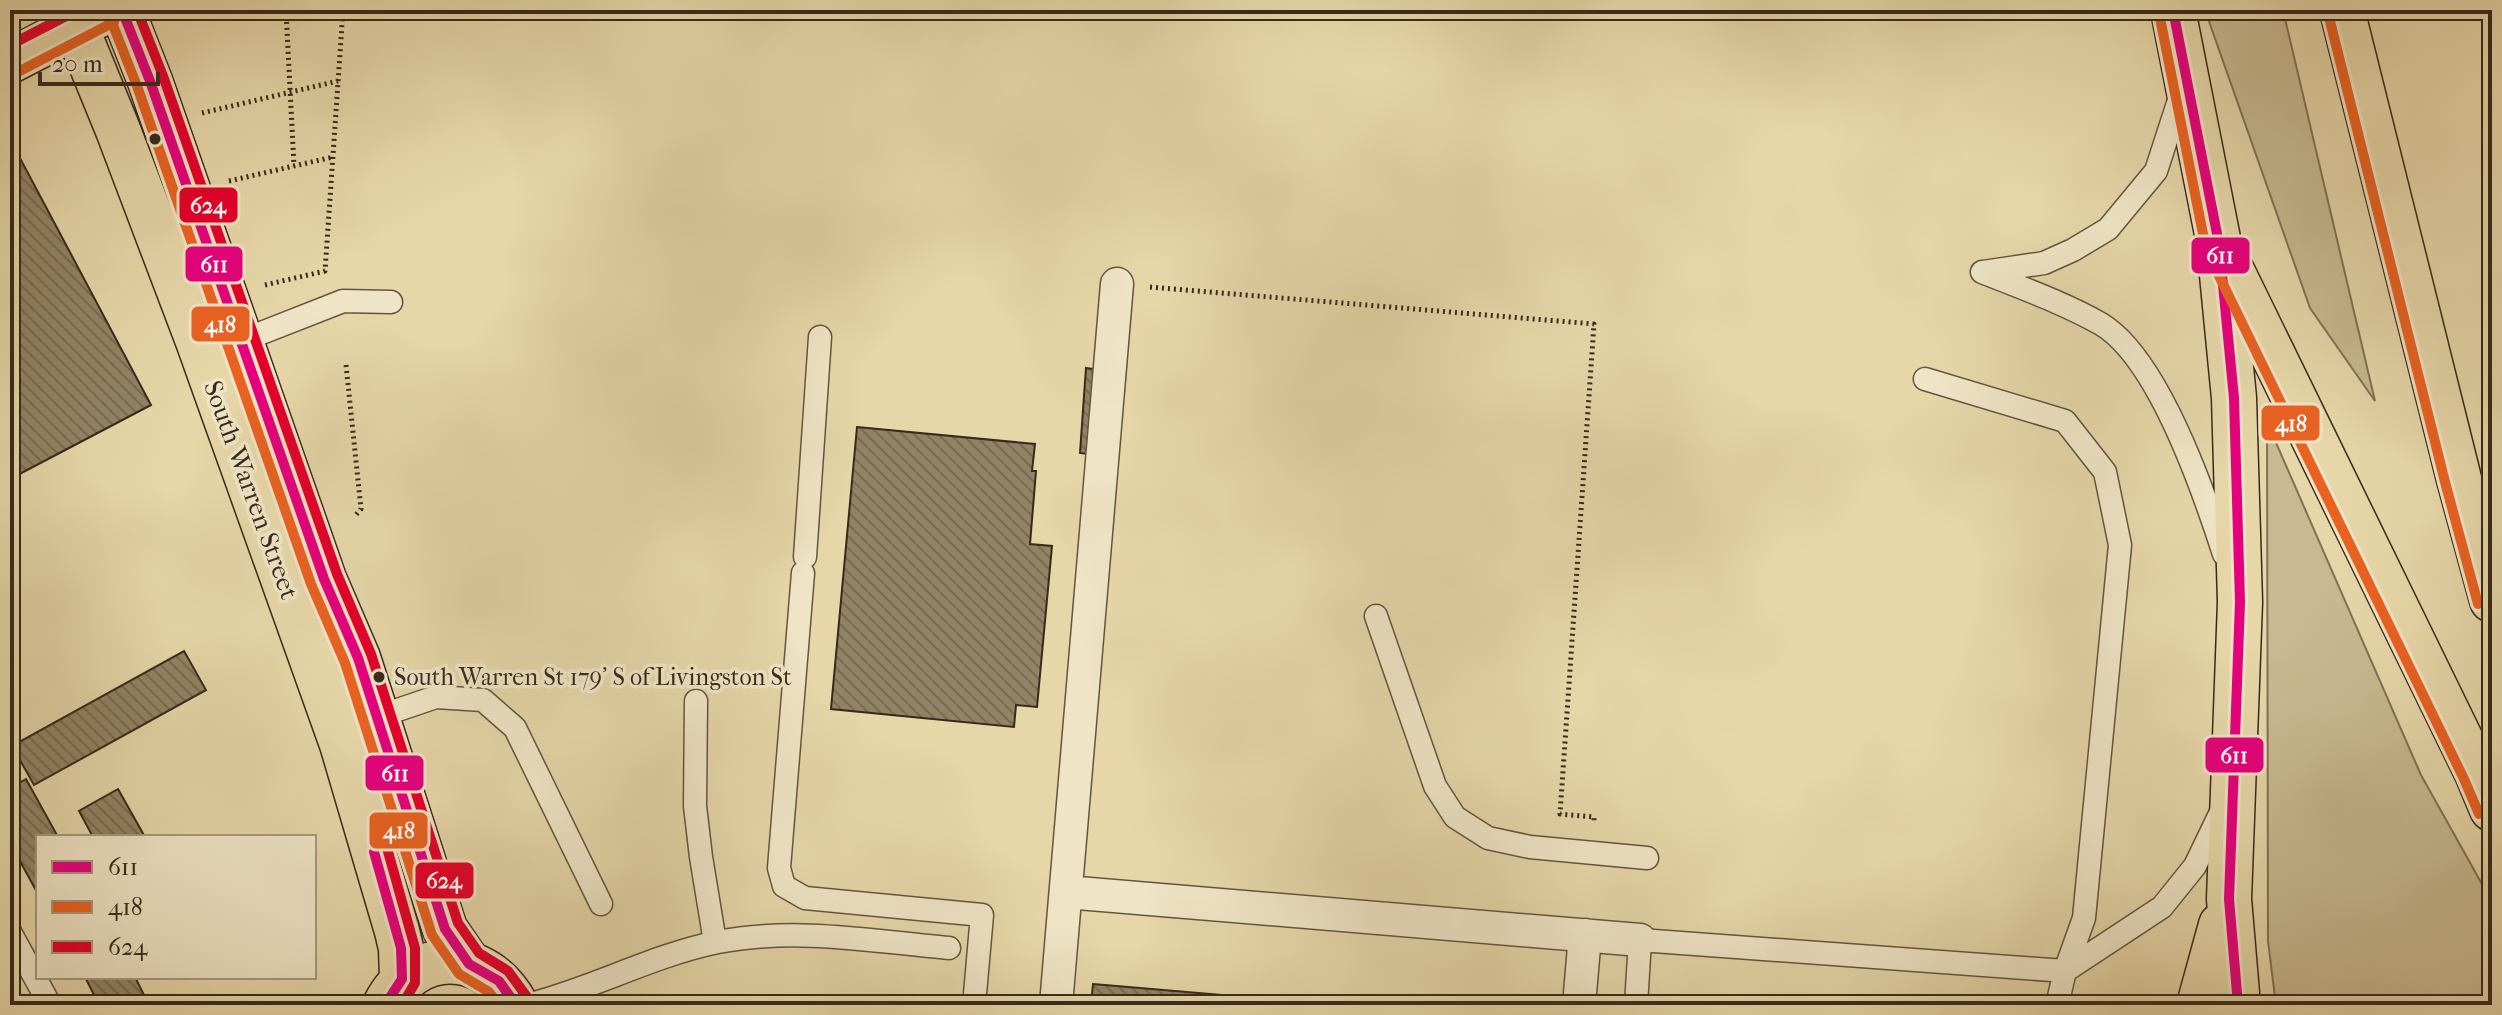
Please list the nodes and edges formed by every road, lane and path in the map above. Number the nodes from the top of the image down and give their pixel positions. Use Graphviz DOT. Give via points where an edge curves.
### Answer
graph roads {
  1 [pos="122,10"];
  2 [pos="286,10"];
  3 [pos="343,10"];
  4 [pos="2173,10"];
  5 [pos="2342,10"];
  6 [pos="84,16"];
  7 [pos="10,61"];
  8 [pos="2187,74"];
  9 [pos="338,81"];
  10 [pos="290,92"];
  11 [pos="200,114"];
  12 [pos="333,157"];
  13 [pos="294,166"];
  14 [pos="223,183"];
  15 [pos="2219,244"];
  16 [pos="1117,284"];
  17 [pos="258,287"];
  18 [pos="391,302"];
  19 [pos="820,337"];
  20 [pos="241,341"];
  21 [pos="346,365"];
  22 [pos="1925,379"];
  23 [pos="355,516"];
  24 [pos="2492,600"];
  25 [pos="2240,602"];
  26 [pos="1376,616"];
  27 [pos="696,701"];
  28 [pos="377,717"];
  29 [pos="2234,785"];
  30 [pos="2492,809"];
  31 [pos="1592,853"];
  32 [pos="1647,858"];
  33 [pos="1066,892"];
  34 [pos="2229,899"];
  35 [pos="601,904"];
  36 [pos="10,932"];
  37 [pos="1585,935"];
  38 [pos="1640,940"];
  39 [pos="715,942"];
  40 [pos="949,948"];
  41 [pos="469,964"];
  42 [pos="2065,971"];
  43 [pos="394,992"];
  44 [pos="50,1005"];
  45 [pos="516,1005"];
  46 [pos="527,1005"];
  47 [pos="974,1005"];
  48 [pos="1056,1005"];
  49 [pos="1579,1005"];
  50 [pos="1636,1005"];
  51 [pos="2057,1005"];
  52 [pos="2199,1005"];
  53 [pos="2238,1005"];
  1 -- 20 [label="main road, South Warren Street"];
  2 -- 10 [label="path"];
  3 -- 9 [label="path"];
  4 -- 8 [label="main road"];
  5 -- 24 [label="main road"];
  6 -- 7 [label="main road"];
  6 -- 43 [label="main road, South Warren Street" via="118,130 342,744 401,948"];
  8 -- 15 [label="main road"];
  8 -- 25 [label="lane" via="2156,171 2108,229 2044,263 1982,272 2103,325 2134,354 2154,383 2206,498"];
  9 -- 10 [label="path"];
  9 -- 12 [label="path"];
  10 -- 11 [label="path"];
  10 -- 13 [label="path"];
  12 -- 13 [label="path"];
  12 -- 17 [label="path" via="325,271"];
  13 -- 14 [label="path"];
  15 -- 25 [label="main road" via="2234,398"];
  15 -- 30 [label="main road"];
  16 -- 31 [label="path" via="1594,324 1560,814 1594,817"];
  16 -- 33 [label="street"];
  18 -- 20 [label="lane" via="343,301"];
  19 -- 47 [label="lane" via="779,868 784,886 805,898 982,915"];
  20 -- 28 [label="main road, South Warren Street"];
  21 -- 23 [label="path" via="361,509"];
  22 -- 42 [label="lane" via="2065,421 2105,472 2120,545 2084,918"];
  25 -- 29 [label="main road"];
  26 -- 31 [label="lane" via="1435,786 1455,817 1488,838"];
  27 -- 39 [label="lane" via="695,806"];
  28 -- 35 [label="lane" via="436,697 483,700 515,728"];
  28 -- 41 [label="main road, South Warren Street" via="445,929"];
  29 -- 34 [label="main road"];
  29 -- 42 [label="lane" via="2195,866 2162,907"];
  31 -- 32 [label="lane"];
  33 -- 37 [label="street"];
  33 -- 48 [label="street"];
  34 -- 52 [label="main road"];
  34 -- 53 [label="main road"];
  36 -- 44 [label="lane"];
  37 -- 38 [label="street"];
  37 -- 49 [label="street"];
  38 -- 42 [label="lane"];
  38 -- 50 [label="lane"];
  39 -- 40 [label="lane" via="807,934"];
  39 -- 46 [label="lane"];
  41 -- 43 [label="main road" via="431,964 416,970"];
  41 -- 45 [label="main road" via="506,987"];
  42 -- 51 [label="lane"];
}
